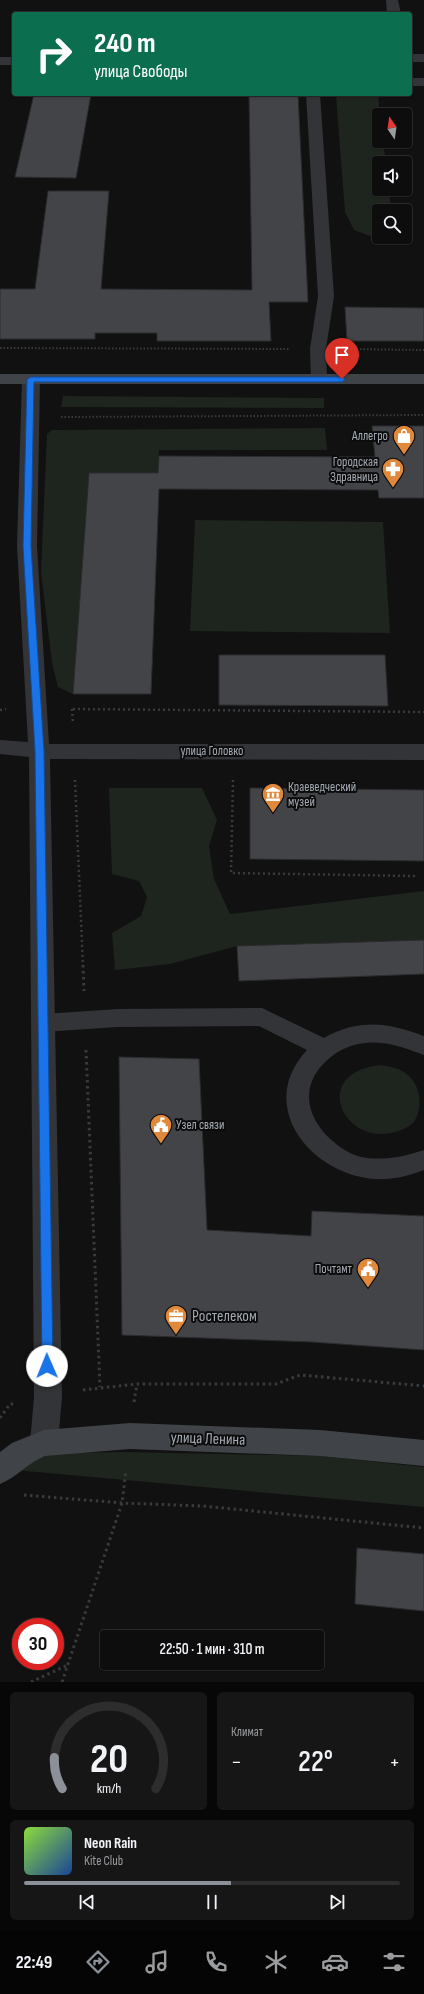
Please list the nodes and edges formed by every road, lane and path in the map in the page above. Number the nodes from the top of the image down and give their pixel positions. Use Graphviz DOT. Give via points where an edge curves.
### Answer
graph roads {
  1 [pos="392,0"];
  2 [pos="394,12"];
  3 [pos="412,58"];
  4 [pos="424,58"];
  5 [pos="0,61"];
  6 [pos="12,61"];
  7 [pos="412,82"];
  8 [pos="424,82"];
  9 [pos="312,96"];
  10 [pos="0,348"];
  11 [pos="318,349"];
  12 [pos="424,350"];
  13 [pos="0,379"];
  14 [pos="31,379"];
  15 [pos="319,380"];
  16 [pos="424,380"];
  17 [pos="30,413"];
  18 [pos="424,415"];
  19 [pos="36,708"];
  20 [pos="424,712"];
  21 [pos="0,747"];
  22 [pos="39,751"];
  23 [pos="424,752"];
  24 [pos="233,776"];
  25 [pos="415,876"];
  26 [pos="43,1023"];
  27 [pos="424,1046"];
  28 [pos="324,1048"];
  29 [pos="424,1160"];
  30 [pos="424,1386"];
  31 [pos="48,1397"];
  32 [pos="0,1418"];
  33 [pos="44,1443"];
  34 [pos="424,1454"];
  35 [pos="0,1470"];
  36 [pos="15,1494"];
  37 [pos="122,1503"];
  38 [pos="424,1528"];
  39 [pos="68,1665"];
  40 [pos="31,1682"];
  41 [pos="62,1682"];
  1 -- 2 [label="lane"];
  3 -- 4 [label="lane"];
  5 -- 6 [label="lane"];
  7 -- 8 [label="lane"];
  9 -- 11 [label="lane" via="326,296"];
  10 -- 11 [label="path"];
  11 -- 12 [label="path"];
  11 -- 15 [label="lane"];
  13 -- 14 [label="main road"];
  14 -- 15 [label="main road"];
  14 -- 17 [label="street"];
  15 -- 16 [label="main road"];
  17 -- 18 [label="path" via="57,417"];
  17 -- 19 [label="street" via="27,546"];
  19 -- 20 [label="path"];
  19 -- 22 [label="street"];
  21 -- 22 [label="street, улица Головко"];
  22 -- 23 [label="street, улица Головко"];
  22 -- 26 [label="street"];
  24 -- 25 [label="path" via="231,873"];
  26 -- 28 [label="lane" via="118,1018 262,1017"];
  26 -- 31 [label="street"];
  27 -- 28 [label="lane" via="401,1037 374,1033 347,1037"];
  28 -- 29 [label="lane" via="307,1065 298,1086 298,1109 307,1132 326,1150 348,1164 375,1169 402,1168"];
  30 -- 31 [label="path" via="300,1375 276,1384 137,1384 100,1387"];
  31 -- 32 [label="path" via="10,1404"];
  31 -- 33 [label="street"];
  33 -- 34 [label="main road, улица Ленина" via="138,1436 320,1443"];
  33 -- 35 [label="main road, улица Ленина" via="22,1452"];
  36 -- 37 [label="path"];
  37 -- 38 [label="path" via="203,1506"];
  37 -- 39 [label="path"];
  39 -- 40 [label="path"];
  39 -- 41 [label="path"];
}
